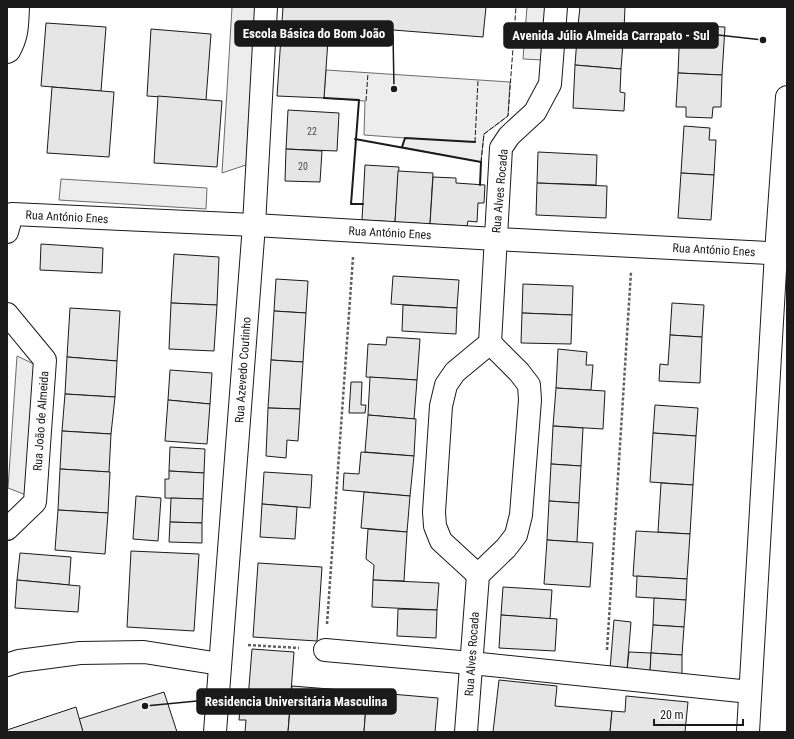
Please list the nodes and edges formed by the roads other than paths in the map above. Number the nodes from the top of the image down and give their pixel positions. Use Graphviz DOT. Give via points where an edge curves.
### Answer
graph roads {
  1 [pos="18,7"];
  2 [pos="266,7"];
  3 [pos="556,7"];
  4 [pos="7,52"];
  5 [pos="787,97"];
  6 [pos="254,225"];
  7 [pos="7,232"];
  8 [pos="496,239"];
  9 [pos="782,253"];
  10 [pos="7,314"];
  11 [pos="490,343"];
  12 [pos="7,529"];
  13 [pos="478,575"];
  14 [pos="325,650"];
  15 [pos="471,663"];
  16 [pos="220,664"];
  17 [pos="7,665"];
  18 [pos="750,692"];
  19 [pos="215,732"];
  20 [pos="466,732"];
  21 [pos="748,732"];
  1 -- 4 [label="street" via="15,40"];
  2 -- 6 [label="street, Rua Azevedo Coutinho"];
  3 -- 8 [label="street, Rua Alves Rocada" via="550,84 535,112 509,136 501,148"];
  5 -- 9 [label="street"];
  6 -- 7 [label="street, Rua António Enes" via="12,214"];
  6 -- 8 [label="street, Rua António Enes"];
  6 -- 16 [label="street, Rua Azevedo Coutinho"];
  8 -- 9 [label="street, Rua António Enes"];
  8 -- 11 [label="street, Rua Alves Rocada"];
  9 -- 18 [label="street"];
  10 -- 12 [label="street, Rua João de Almeida" via="45,360 35,502"];
  11 -- 13 [label="street" via="529,385 530,400 521,515 516,535"];
  11 -- 13 [label="street" via="455,372 446,385 441,406 434,512 442,541"];
  13 -- 15 [label="street, Rua Alves Rocada"];
  14 -- 15 [label="street"];
  15 -- 18 [label="street"];
  15 -- 20 [label="street, Rua Alves Rocada"];
  16 -- 17 [label="street" via="144,652 80,653"];
  16 -- 19 [label="street, Rua Azevedo Coutinho"];
  18 -- 21 [label="street"];
}
